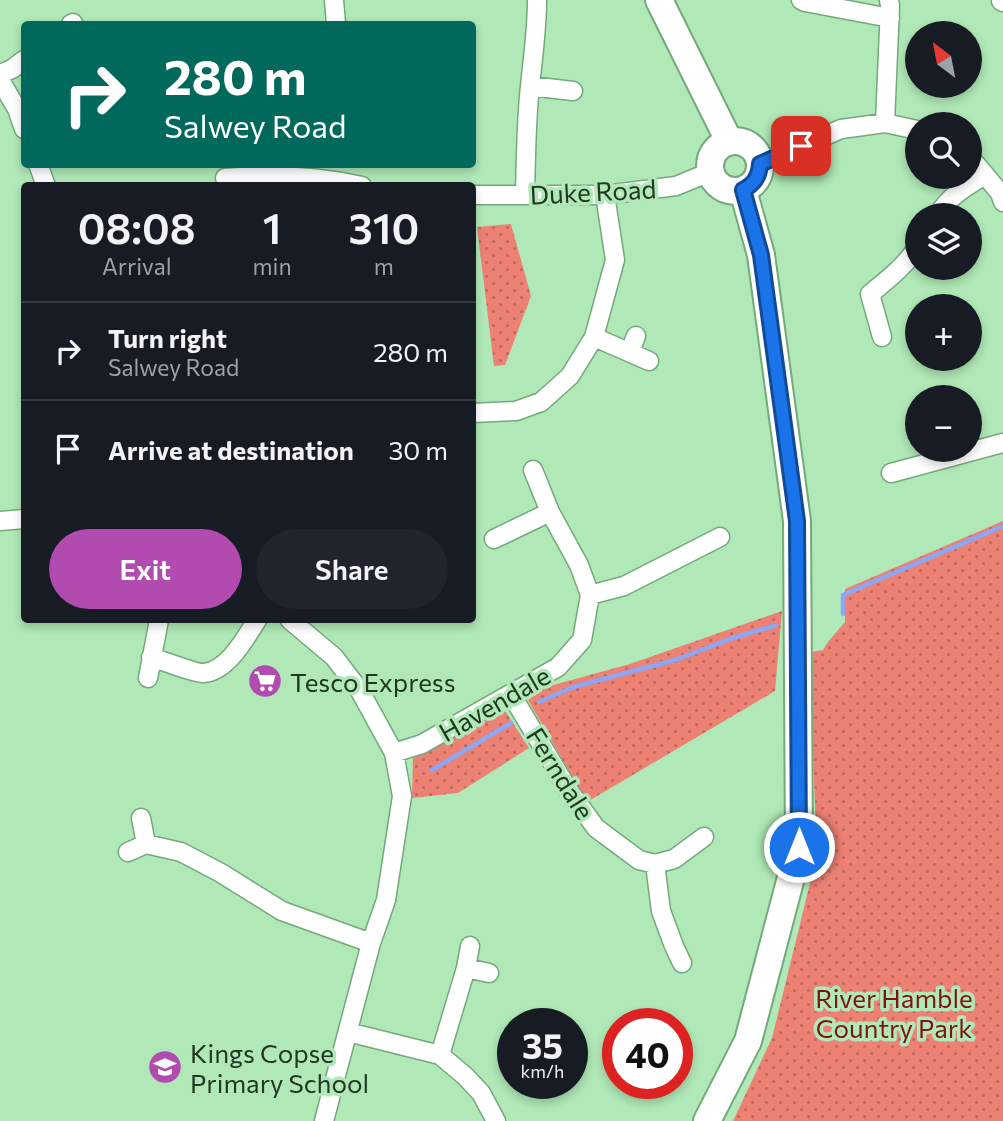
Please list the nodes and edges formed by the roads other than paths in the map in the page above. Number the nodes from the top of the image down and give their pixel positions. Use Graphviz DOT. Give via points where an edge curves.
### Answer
graph roads {
  1 [pos="334,0"];
  2 [pos="537,0"];
  3 [pos="659,0"];
  4 [pos="802,0"];
  5 [pos="889,9"];
  6 [pos="336,21"];
  7 [pos="21,62"];
  8 [pos="0,74"];
  9 [pos="0,80"];
  10 [pos="530,86"];
  11 [pos="573,91"];
  12 [pos="21,120"];
  13 [pos="885,123"];
  14 [pos="905,127"];
  15 [pos="729,141"];
  16 [pos="760,164"];
  17 [pos="982,171"];
  18 [pos="710,172"];
  19 [pos="341,173"];
  20 [pos="985,175"];
  21 [pos="225,178"];
  22 [pos="743,190"];
  23 [pos="525,194"];
  24 [pos="476,195"];
  25 [pos="605,195"];
  26 [pos="1003,202"];
  27 [pos="946,203"];
  28 [pos="905,264"];
  29 [pos="594,337"];
  30 [pos="882,337"];
  31 [pos="649,361"];
  32 [pos="476,413"];
  33 [pos="1003,443"];
  34 [pos="533,470"];
  35 [pos="891,473"];
  36 [pos="550,512"];
  37 [pos="21,519"];
  38 [pos="0,521"];
  39 [pos="720,537"];
  40 [pos="494,539"];
  41 [pos="590,595"];
  42 [pos="158,623"];
  43 [pos="255,623"];
  44 [pos="294,623"];
  45 [pos="151,657"];
  46 [pos="148,678"];
  47 [pos="511,694"];
  48 [pos="394,753"];
  49 [pos="141,818"];
  50 [pos="697,839"];
  51 [pos="146,844"];
  52 [pos="128,852"];
  53 [pos="655,864"];
  54 [pos="371,943"];
  55 [pos="470,946"];
  56 [pos="682,963"];
  57 [pos="466,968"];
  58 [pos="489,974"];
  59 [pos="348,1032"];
  60 [pos="440,1055"];
  61 [pos="324,1121"];
  62 [pos="496,1121"];
  63 [pos="707,1121"];
  1 -- 6 [label="street"];
  2 -- 10 [label="street"];
  3 -- 15 [label="street"];
  4 -- 5 [label="street"];
  5 -- 13 [label="street"];
  7 -- 8 [label="street"];
  9 -- 12 [label="street"];
  10 -- 11 [label="street"];
  10 -- 23 [label="street"];
  13 -- 14 [label="street"];
  13 -- 16 [label="street" via="841,129"];
  15 -- 16 [label="street" via="753,148"];
  15 -- 18 [label="street" via="712,154"];
  16 -- 22 [label="street" via="757,178"];
  17 -- 20 [label="street"];
  18 -- 22 [label="street" via="718,186"];
  18 -- 25 [label="street, Duke Road" via="676,186"];
  19 -- 21 [label="street"];
  20 -- 26 [label="street"];
  20 -- 27 [label="street"];
  22 -- 63 [label="street" via="761,255 797,521 799,847 748,1041"];
  23 -- 24 [label="street, Duke Road"];
  23 -- 25 [label="street, Duke Road"];
  25 -- 29 [label="street" via="615,260"];
  28 -- 30 [label="street" via="870,294"];
  29 -- 31 [label="street" via="633,344"];
  29 -- 32 [label="street" via="570,376 541,402 516,411"];
  33 -- 35 [label="street"];
  34 -- 36 [label="street"];
  36 -- 40 [label="street"];
  36 -- 41 [label="street"];
  37 -- 38 [label="street"];
  39 -- 41 [label="street" via="624,586"];
  41 -- 47 [label="street, Havendale" via="582,640 558,667"];
  42 -- 45 [label="street"];
  43 -- 45 [label="street" via="232,657 204,673"];
  44 -- 48 [label="street" via="334,657 360,691"];
  45 -- 46 [label="street"];
  47 -- 48 [label="street, Havendale" via="422,744"];
  47 -- 53 [label="street, Ferndale" via="596,828 639,860"];
  48 -- 54 [label="street" via="401,814 386,900"];
  49 -- 51 [label="street"];
  50 -- 53 [label="street" via="674,859"];
  51 -- 52 [label="street"];
  51 -- 54 [label="street" via="181,852 282,911"];
  53 -- 56 [label="street" via="661,911 680,943"];
  54 -- 59 [label="street"];
  55 -- 57 [label="street"];
  57 -- 58 [label="street"];
  57 -- 60 [label="street"];
  59 -- 60 [label="street"];
  59 -- 61 [label="street"];
  60 -- 62 [label="street" via="481,1093"];
}
